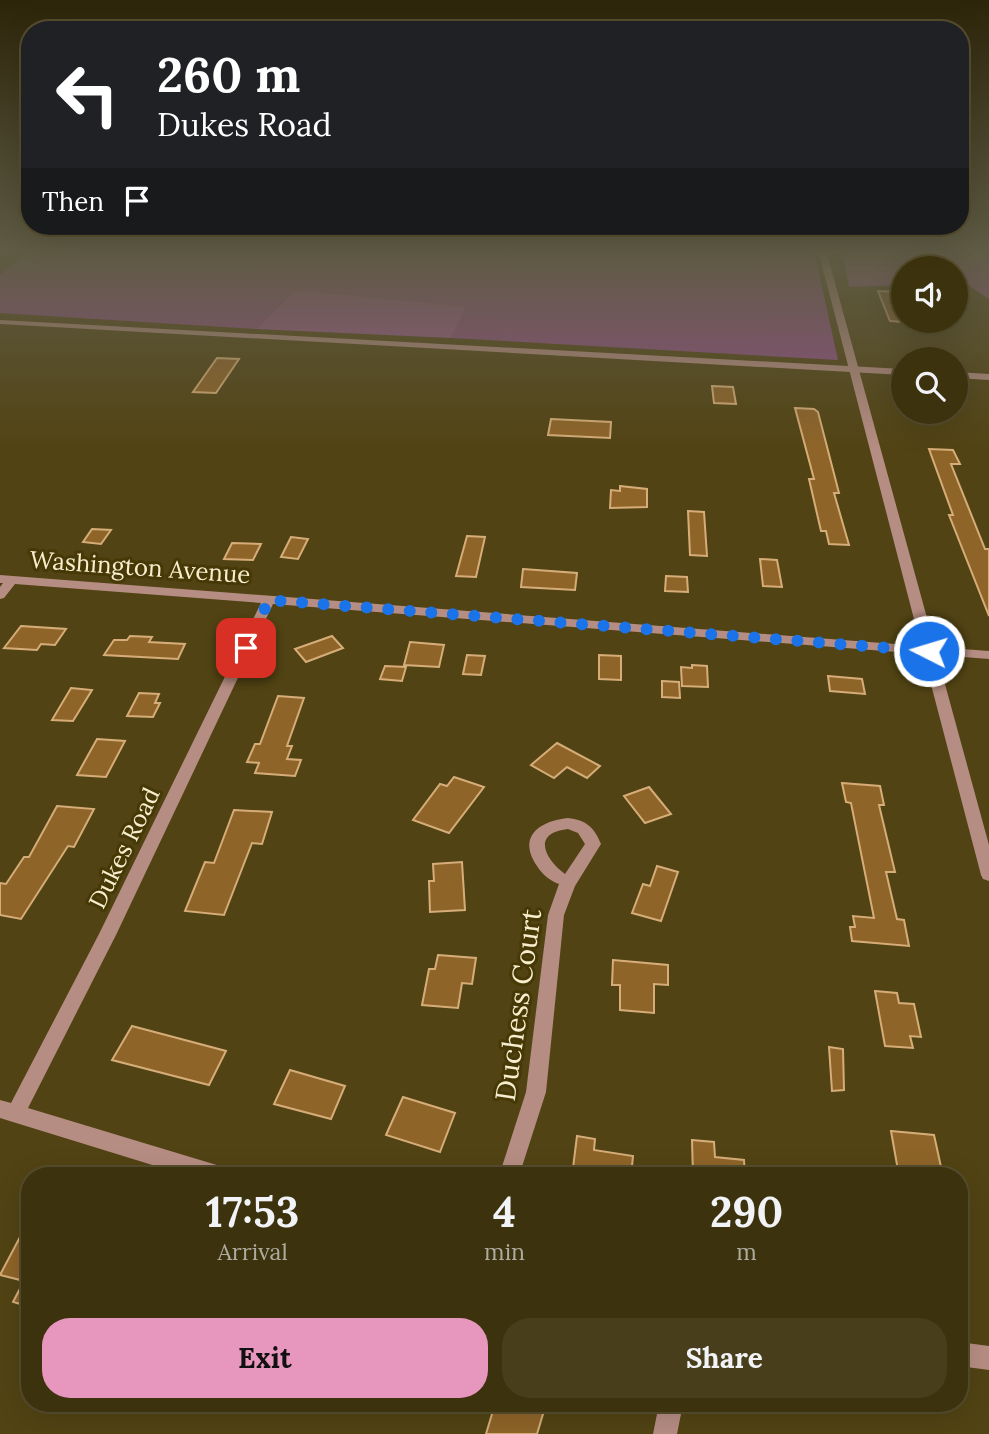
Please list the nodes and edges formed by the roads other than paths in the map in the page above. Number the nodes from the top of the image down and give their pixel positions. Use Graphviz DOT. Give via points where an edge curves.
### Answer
graph roads {
  1 [pos="840,317"];
  2 [pos="0,322"];
  3 [pos="855,370"];
  4 [pos="891,372"];
  5 [pos="968,376"];
  6 [pos="989,377"];
  7 [pos="6,580"];
  8 [pos="0,595"];
  9 [pos="269,600"];
  10 [pos="929,651"];
  11 [pos="989,655"];
  12 [pos="989,875"];
  13 [pos="559,878"];
  14 [pos="8,1111"];
  15 [pos="191,1167"];
  16 [pos="512,1167"];
  17 [pos="968,1355"];
  18 [pos="989,1358"];
  19 [pos="669,1412"];
  20 [pos="665,1434"];
  1 -- 3 [label="street"];
  2 -- 3 [label="street"];
  3 -- 4 [label="street"];
  3 -- 10 [label="street"];
  5 -- 6 [label="street"];
  7 -- 8 [label="street"];
  7 -- 9 [label="street, Washington Avenue"];
  9 -- 10 [label="street, Washington Avenue"];
  9 -- 14 [label="street, Dukes Road" via="107,935"];
  10 -- 11 [label="street, Washington Avenue"];
  10 -- 12 [label="street"];
  13 -- 16 [label="street, Duchess Court" via="538,856 537,840 546,828 572,824 587,831 593,844 568,884 556,915 536,1092"];
  14 -- 15 [label="street"];
  17 -- 18 [label="street"];
  19 -- 20 [label="street"];
}
